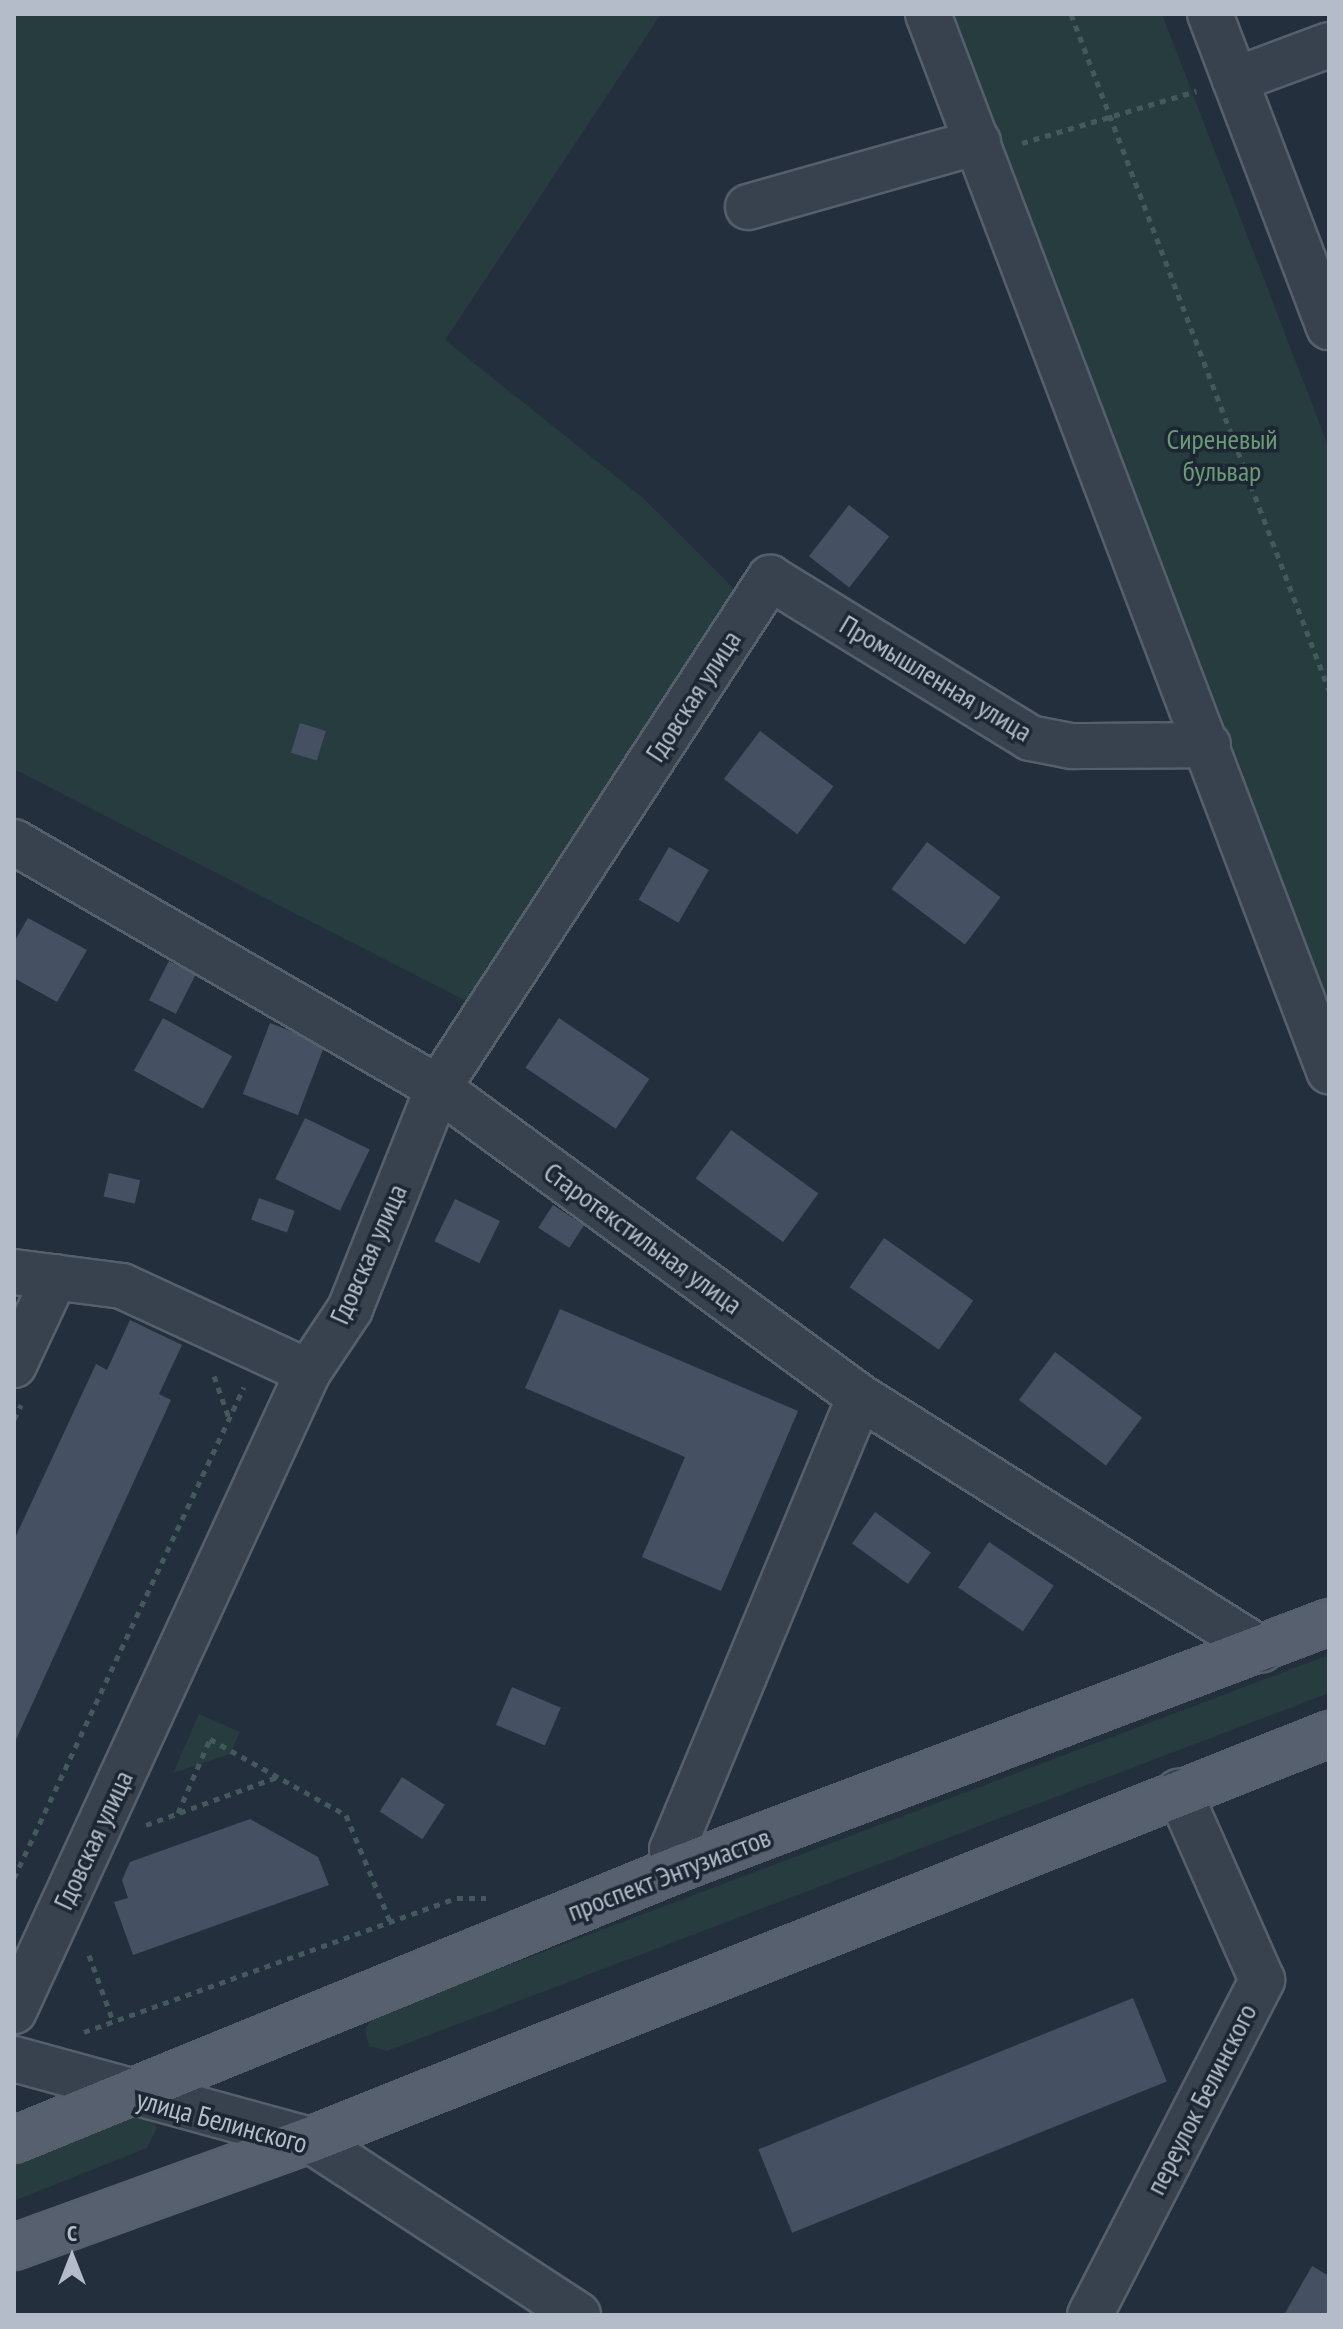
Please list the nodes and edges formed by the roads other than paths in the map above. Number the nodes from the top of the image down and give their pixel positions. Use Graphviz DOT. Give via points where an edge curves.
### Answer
graph roads {
  1 [pos="928,14"];
  2 [pos="1210,14"];
  3 [pos="1329,45"];
  4 [pos="1235,80"];
  5 [pos="980,149"];
  6 [pos="748,207"];
  7 [pos="1329,327"];
  8 [pos="770,578"];
  9 [pos="1208,745"];
  10 [pos="14,842"];
  11 [pos="1329,1071"];
  12 [pos="438,1088"];
  13 [pos="34,1275"];
  14 [pos="14,1365"];
  15 [pos="308,1372"];
  16 [pos="860,1397"];
  17 [pos="1329,1622"];
  18 [pos="1261,1650"];
  19 [pos="1329,1734"];
  20 [pos="1179,1792"];
  21 [pos="682,1867"];
  22 [pos="14,2011"];
  23 [pos="30,2066"];
  24 [pos="121,2094"];
  25 [pos="14,2140"];
  26 [pos="310,2140"];
  27 [pos="14,2247"];
  28 [pos="578,2315"];
  29 [pos="1090,2315"];
  1 -- 5 [label="street"];
  2 -- 4 [label="street"];
  3 -- 4 [label="street"];
  4 -- 7 [label="street"];
  5 -- 6 [label="street"];
  5 -- 9 [label="street"];
  8 -- 9 [label="street, Промышленная улица" via="1030,738 1071,746"];
  8 -- 12 [label="street, Гдовская улица"];
  9 -- 11 [label="street"];
  10 -- 12 [label="street, Старотекстильная улица"];
  12 -- 15 [label="street, Гдовская улица" via="350,1309"];
  12 -- 16 [label="street, Старотекстильная улица"];
  13 -- 14 [label="street"];
  13 -- 15 [label="street" via="122,1286"];
  15 -- 22 [label="street, Гдовская улица"];
  16 -- 18 [label="street, Старотекстильная улица"];
  16 -- 21 [label="street" via="672,1850"];
  17 -- 18 [label="main road, проспект Энтузиастов"];
  18 -- 21 [label="main road, проспект Энтузиастов"];
  19 -- 20 [label="main road"];
  20 -- 26 [label="main road"];
  20 -- 29 [label="street, переулок Белинского" via="1262,1980"];
  21 -- 24 [label="main road, проспект Энтузиастов"];
  23 -- 24 [label="street, улица Белинского"];
  24 -- 25 [label="main road, проспект Энтузиастов"];
  24 -- 26 [label="street, улица Белинского"];
  26 -- 27 [label="main road"];
  26 -- 28 [label="street, улица Белинского"];
}
